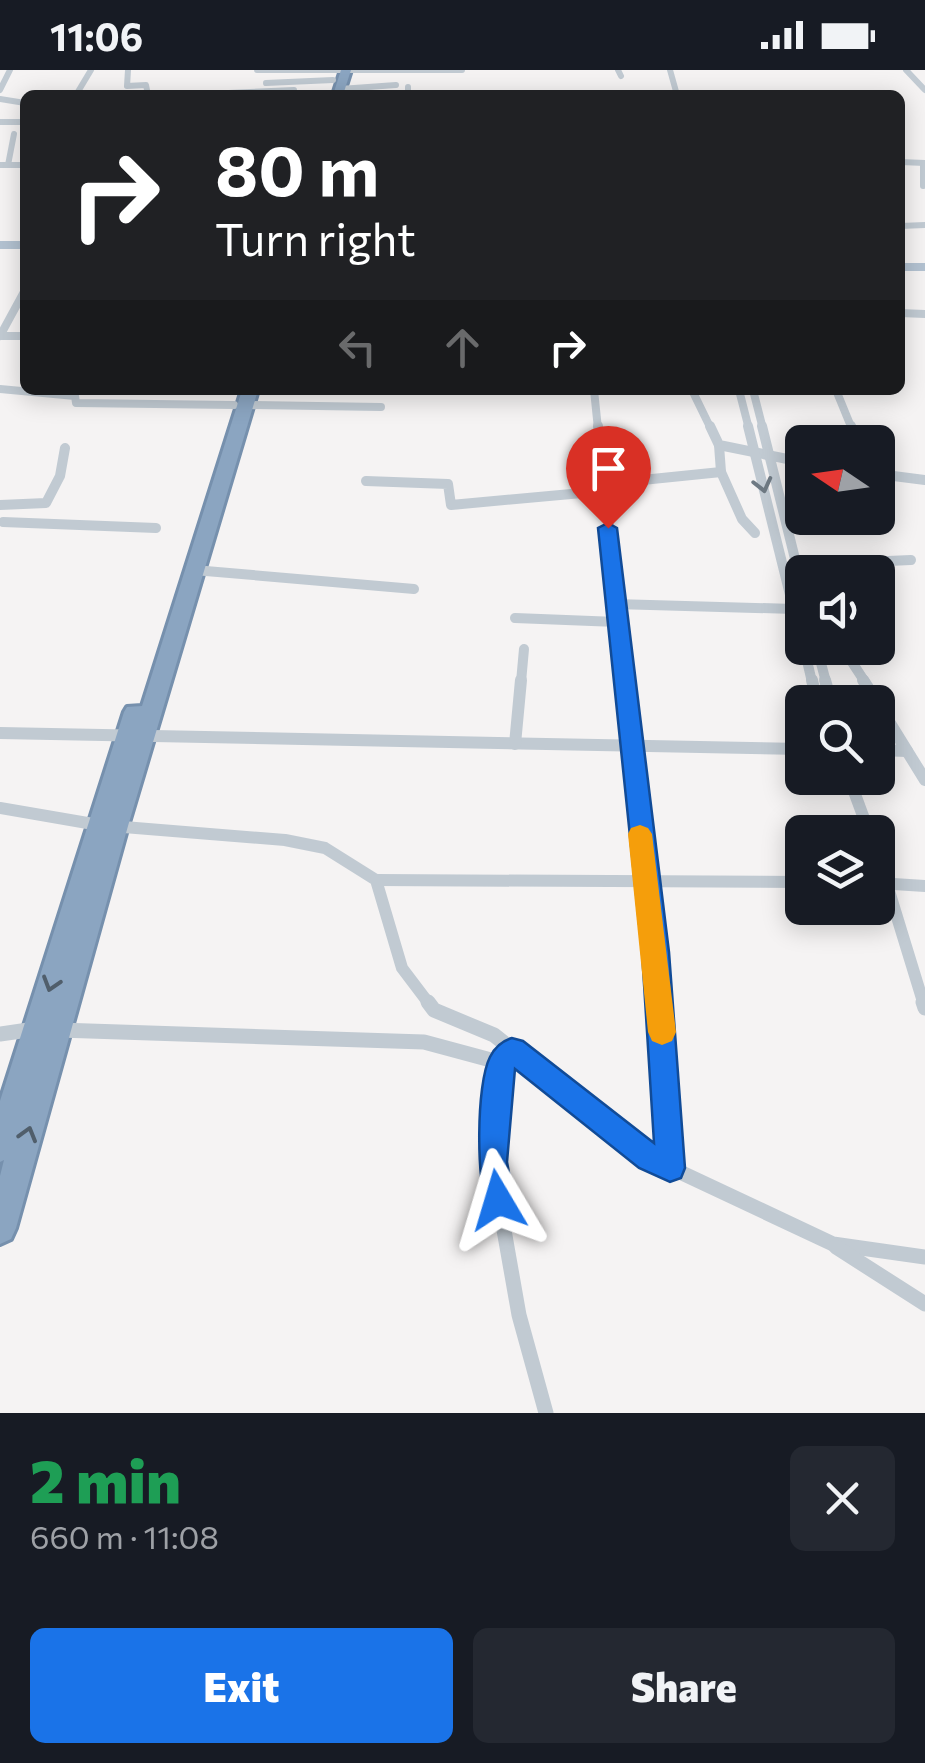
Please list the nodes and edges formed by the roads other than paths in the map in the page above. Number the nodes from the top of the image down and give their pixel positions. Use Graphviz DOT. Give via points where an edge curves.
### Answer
graph roads {
  1 [pos="10,70"];
  2 [pos="128,70"];
  3 [pos="256,70"];
  4 [pos="346,70"];
  5 [pos="462,70"];
  6 [pos="906,70"];
  7 [pos="336,81"];
  8 [pos="396,85"];
  9 [pos="0,90"];
  10 [pos="147,90"];
  11 [pos="266,90"];
  12 [pos="294,90"];
  13 [pos="925,90"];
  14 [pos="14,134"];
  15 [pos="924,163"];
  16 [pos="4,165"];
  17 [pos="923,186"];
  18 [pos="20,299"];
  19 [pos="0,336"];
  20 [pos="65,395"];
  21 [pos="595,395"];
  22 [pos="695,395"];
  23 [pos="741,395"];
  24 [pos="754,395"];
  25 [pos="838,395"];
  26 [pos="242,398"];
  27 [pos="382,407"];
  28 [pos="851,425"];
  29 [pos="720,445"];
  30 [pos="65,448"];
  31 [pos="754,449"];
  32 [pos="772,456"];
  33 [pos="785,459"];
  34 [pos="721,472"];
  35 [pos="895,476"];
  36 [pos="925,480"];
  37 [pos="366,481"];
  38 [pos="604,487"];
  39 [pos="0,506"];
  40 [pos="3,522"];
  41 [pos="156,528"];
  42 [pos="755,533"];
  43 [pos="0,534"];
  44 [pos="795,555"];
  45 [pos="911,560"];
  46 [pos="895,561"];
  47 [pos="194,570"];
  48 [pos="785,573"];
  49 [pos="414,590"];
  50 [pos="615,604"];
  51 [pos="785,609"];
  52 [pos="515,618"];
  53 [pos="617,622"];
  54 [pos="524,649"];
  55 [pos="895,732"];
  56 [pos="0,733"];
  57 [pos="137,734"];
  58 [pos="515,744"];
  59 [pos="630,747"];
  60 [pos="785,748"];
  61 [pos="895,751"];
  62 [pos="907,751"];
  63 [pos="925,780"];
  64 [pos="0,808"];
  65 [pos="108,826"];
  66 [pos="376,880"];
  67 [pos="645,880"];
  68 [pos="785,882"];
  69 [pos="895,884"];
  70 [pos="925,886"];
  71 [pos="895,919"];
  72 [pos="925,1008"];
  73 [pos="48,1029"];
  74 [pos="0,1034"];
  75 [pos="507,1057"];
  76 [pos="0,1148"];
  77 [pos="670,1168"];
  78 [pos="0,1228"];
  79 [pos="832,1244"];
  80 [pos="925,1257"];
  81 [pos="925,1304"];
  82 [pos="546,1413"];
  1 -- 9 [label="street"];
  2 -- 10 [label="street" via="126,86"];
  3 -- 7 [label="street"];
  4 -- 5 [label="street"];
  4 -- 7 [label="highway"];
  4 -- 7 [label="street"];
  6 -- 13 [label="street"];
  7 -- 8 [label="street"];
  7 -- 11 [label="street" via="282,81 264,84"];
  11 -- 12 [label="street"];
  14 -- 16 [label="street"];
  15 -- 17 [label="street"];
  18 -- 19 [label="street"];
  20 -- 26 [label="street" via="76,396 76,403"];
  21 -- 38 [label="street"];
  22 -- 29 [label="street"];
  23 -- 31 [label="street"];
  24 -- 32 [label="street"];
  25 -- 28 [label="street"];
  26 -- 27 [label="street"];
  26 -- 47 [label="highway"];
  26 -- 57 [label="highway"];
  29 -- 31 [label="street"];
  29 -- 34 [label="street"];
  30 -- 39 [label="street" via="46,503"];
  31 -- 32 [label="street"];
  31 -- 48 [label="street, one-way"];
  32 -- 33 [label="street"];
  32 -- 44 [label="street"];
  34 -- 38 [label="street"];
  34 -- 42 [label="street"];
  35 -- 36 [label="street"];
  37 -- 38 [label="street" via="447,483 450,505"];
  38 -- 50 [label="street"];
  39 -- 40 [label="street"];
  40 -- 41 [label="street"];
  40 -- 43 [label="street"];
  45 -- 46 [label="street"];
  47 -- 49 [label="street"];
  47 -- 57 [label="highway"];
  50 -- 51 [label="street"];
  50 -- 53 [label="street"];
  52 -- 53 [label="street"];
  53 -- 59 [label="street"];
  54 -- 58 [label="street"];
  55 -- 62 [label="street"];
  56 -- 57 [label="street"];
  57 -- 58 [label="street"];
  57 -- 65 [label="highway"];
  58 -- 59 [label="street"];
  59 -- 60 [label="street"];
  59 -- 67 [label="street"];
  61 -- 62 [label="street"];
  62 -- 63 [label="street"];
  64 -- 65 [label="street"];
  65 -- 66 [label="street" via="325,848"];
  65 -- 73 [label="highway"];
  66 -- 67 [label="street"];
  66 -- 75 [label="street" via="402,968 434,1010 494,1035"];
  67 -- 68 [label="street"];
  67 -- 77 [label="street"];
  69 -- 70 [label="street"];
  71 -- 72 [label="street"];
  73 -- 74 [label="street"];
  73 -- 75 [label="street" via="424,1042"];
  73 -- 76 [label="highway"];
  78 -- 73 [label="highway, one-way"];
  75 -- 77 [label="street"];
  75 -- 82 [label="street" via="492,1162"];
  77 -- 79 [label="street"];
  79 -- 80 [label="street"];
  79 -- 81 [label="street"];
}
